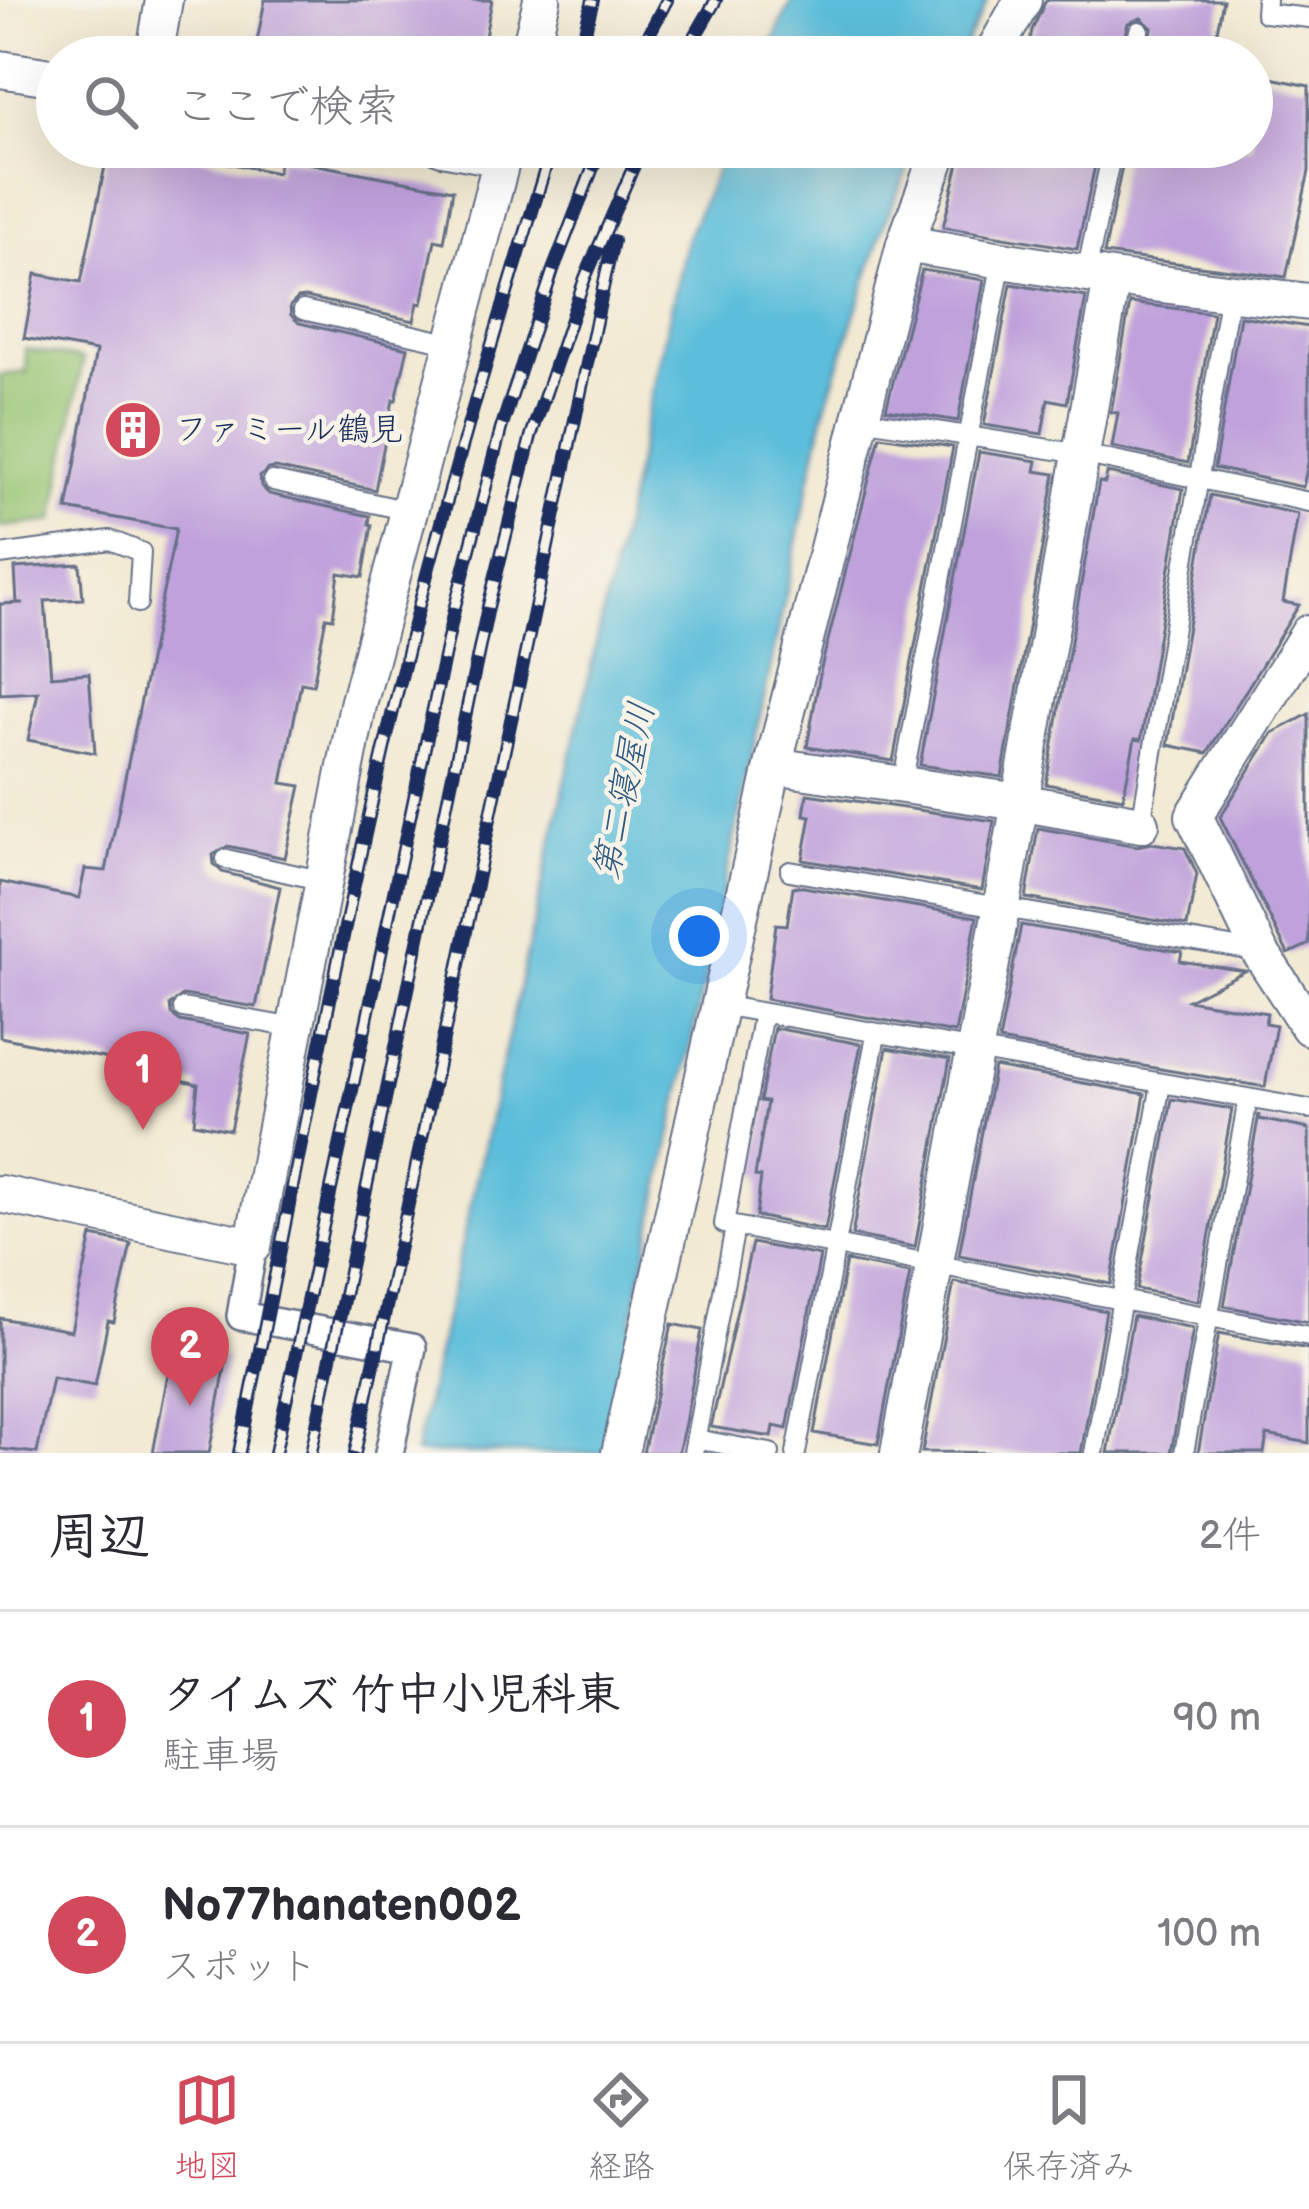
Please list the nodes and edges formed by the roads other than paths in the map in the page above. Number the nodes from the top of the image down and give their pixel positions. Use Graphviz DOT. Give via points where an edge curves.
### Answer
graph roads {
  1 [pos="164,0"];
  2 [pos="542,0"];
  3 [pos="1023,0"];
  4 [pos="1266,0"];
  5 [pos="1309,19"];
  6 [pos="1139,31"];
  7 [pos="158,36"];
  8 [pos="533,36"];
  9 [pos="1003,36"];
  10 [pos="1138,36"];
  11 [pos="0,69"];
  12 [pos="36,75"];
  13 [pos="500,168"];
  14 [pos="933,168"];
  15 [pos="1111,168"];
  16 [pos="905,244"];
  17 [pos="1002,260"];
  18 [pos="1099,275"];
  19 [pos="1230,292"];
  20 [pos="1309,302"];
  21 [pos="303,310"];
  22 [pos="453,344"];
  23 [pos="861,418"];
  24 [pos="968,437"];
  25 [pos="1081,454"];
  26 [pos="1199,478"];
  27 [pos="273,481"];
  28 [pos="1309,502"];
  29 [pos="409,512"];
  30 [pos="0,555"];
  31 [pos="138,603"];
  32 [pos="1309,633"];
  33 [pos="773,766"];
  34 [pos="902,785"];
  35 [pos="1019,802"];
  36 [pos="1142,816"];
  37 [pos="1194,816"];
  38 [pos="226,859"];
  39 [pos="790,871"];
  40 [pos="324,881"];
  41 [pos="1001,910"];
  42 [pos="1260,952"];
  43 [pos="720,1006"];
  44 [pos="183,1008"];
  45 [pos="764,1013"];
  46 [pos="1309,1027"];
  47 [pos="295,1028"];
  48 [pos="876,1034"];
  49 [pos="974,1051"];
  50 [pos="1161,1084"];
  51 [pos="1248,1099"];
  52 [pos="1309,1109"];
  53 [pos="0,1194"];
  54 [pos="735,1227"];
  55 [pos="836,1245"];
  56 [pos="253,1246"];
  57 [pos="932,1264"];
  58 [pos="1121,1302"];
  59 [pos="1208,1317"];
  60 [pos="1309,1336"];
  61 [pos="694,1446"];
  62 [pos="389,1453"];
  63 [pos="620,1453"];
  64 [pos="770,1453"];
  65 [pos="796,1453"];
  66 [pos="899,1453"];
  67 [pos="1094,1453"];
  68 [pos="1184,1453"];
  1 -- 7 [label="street"];
  2 -- 8 [label="street"];
  3 -- 9 [label="street"];
  4 -- 5 [label="lane" via="1265,13"];
  6 -- 10 [label="lane"];
  11 -- 12 [label="street"];
  13 -- 22 [label="street"];
  14 -- 16 [label="street"];
  15 -- 18 [label="lane"];
  16 -- 17 [label="street"];
  16 -- 23 [label="street"];
  17 -- 18 [label="street"];
  17 -- 24 [label="lane"];
  18 -- 19 [label="street"];
  18 -- 25 [label="street"];
  19 -- 20 [label="street"];
  19 -- 26 [label="lane"];
  21 -- 22 [label="lane"];
  22 -- 29 [label="street"];
  23 -- 24 [label="lane"];
  23 -- 33 [label="street"];
  24 -- 25 [label="lane"];
  24 -- 34 [label="lane"];
  25 -- 26 [label="lane"];
  25 -- 35 [label="street"];
  26 -- 28 [label="lane"];
  26 -- 36 [label="lane"];
  27 -- 29 [label="lane"];
  29 -- 40 [label="street" via="358,705"];
  30 -- 31 [label="lane" via="110,540 141,552"];
  32 -- 37 [label="street"];
  33 -- 34 [label="street"];
  33 -- 43 [label="street"];
  34 -- 35 [label="street"];
  35 -- 36 [label="street"];
  35 -- 41 [label="street"];
  36 -- 37 [label="street"];
  37 -- 42 [label="street"];
  38 -- 40 [label="lane"];
  39 -- 41 [label="lane"];
  40 -- 47 [label="street"];
  41 -- 42 [label="lane"];
  41 -- 49 [label="street"];
  42 -- 46 [label="street"];
  43 -- 45 [label="lane"];
  43 -- 63 [label="street"];
  44 -- 47 [label="lane"];
  45 -- 48 [label="lane"];
  45 -- 54 [label="lane" via="724,1225"];
  47 -- 56 [label="street"];
  48 -- 49 [label="lane"];
  48 -- 55 [label="lane"];
  49 -- 50 [label="lane"];
  49 -- 57 [label="street"];
  50 -- 51 [label="lane"];
  50 -- 58 [label="lane"];
  51 -- 52 [label="lane"];
  51 -- 59 [label="lane"];
  53 -- 56 [label="street"];
  54 -- 55 [label="lane"];
  54 -- 61 [label="lane"];
  55 -- 57 [label="lane"];
  55 -- 65 [label="lane"];
  56 -- 62 [label="street" via="242,1316 412,1348"];
  57 -- 58 [label="lane"];
  57 -- 66 [label="street"];
  58 -- 59 [label="lane"];
  58 -- 67 [label="lane"];
  59 -- 60 [label="lane"];
  59 -- 68 [label="lane"];
  61 -- 64 [label="lane"];
}
